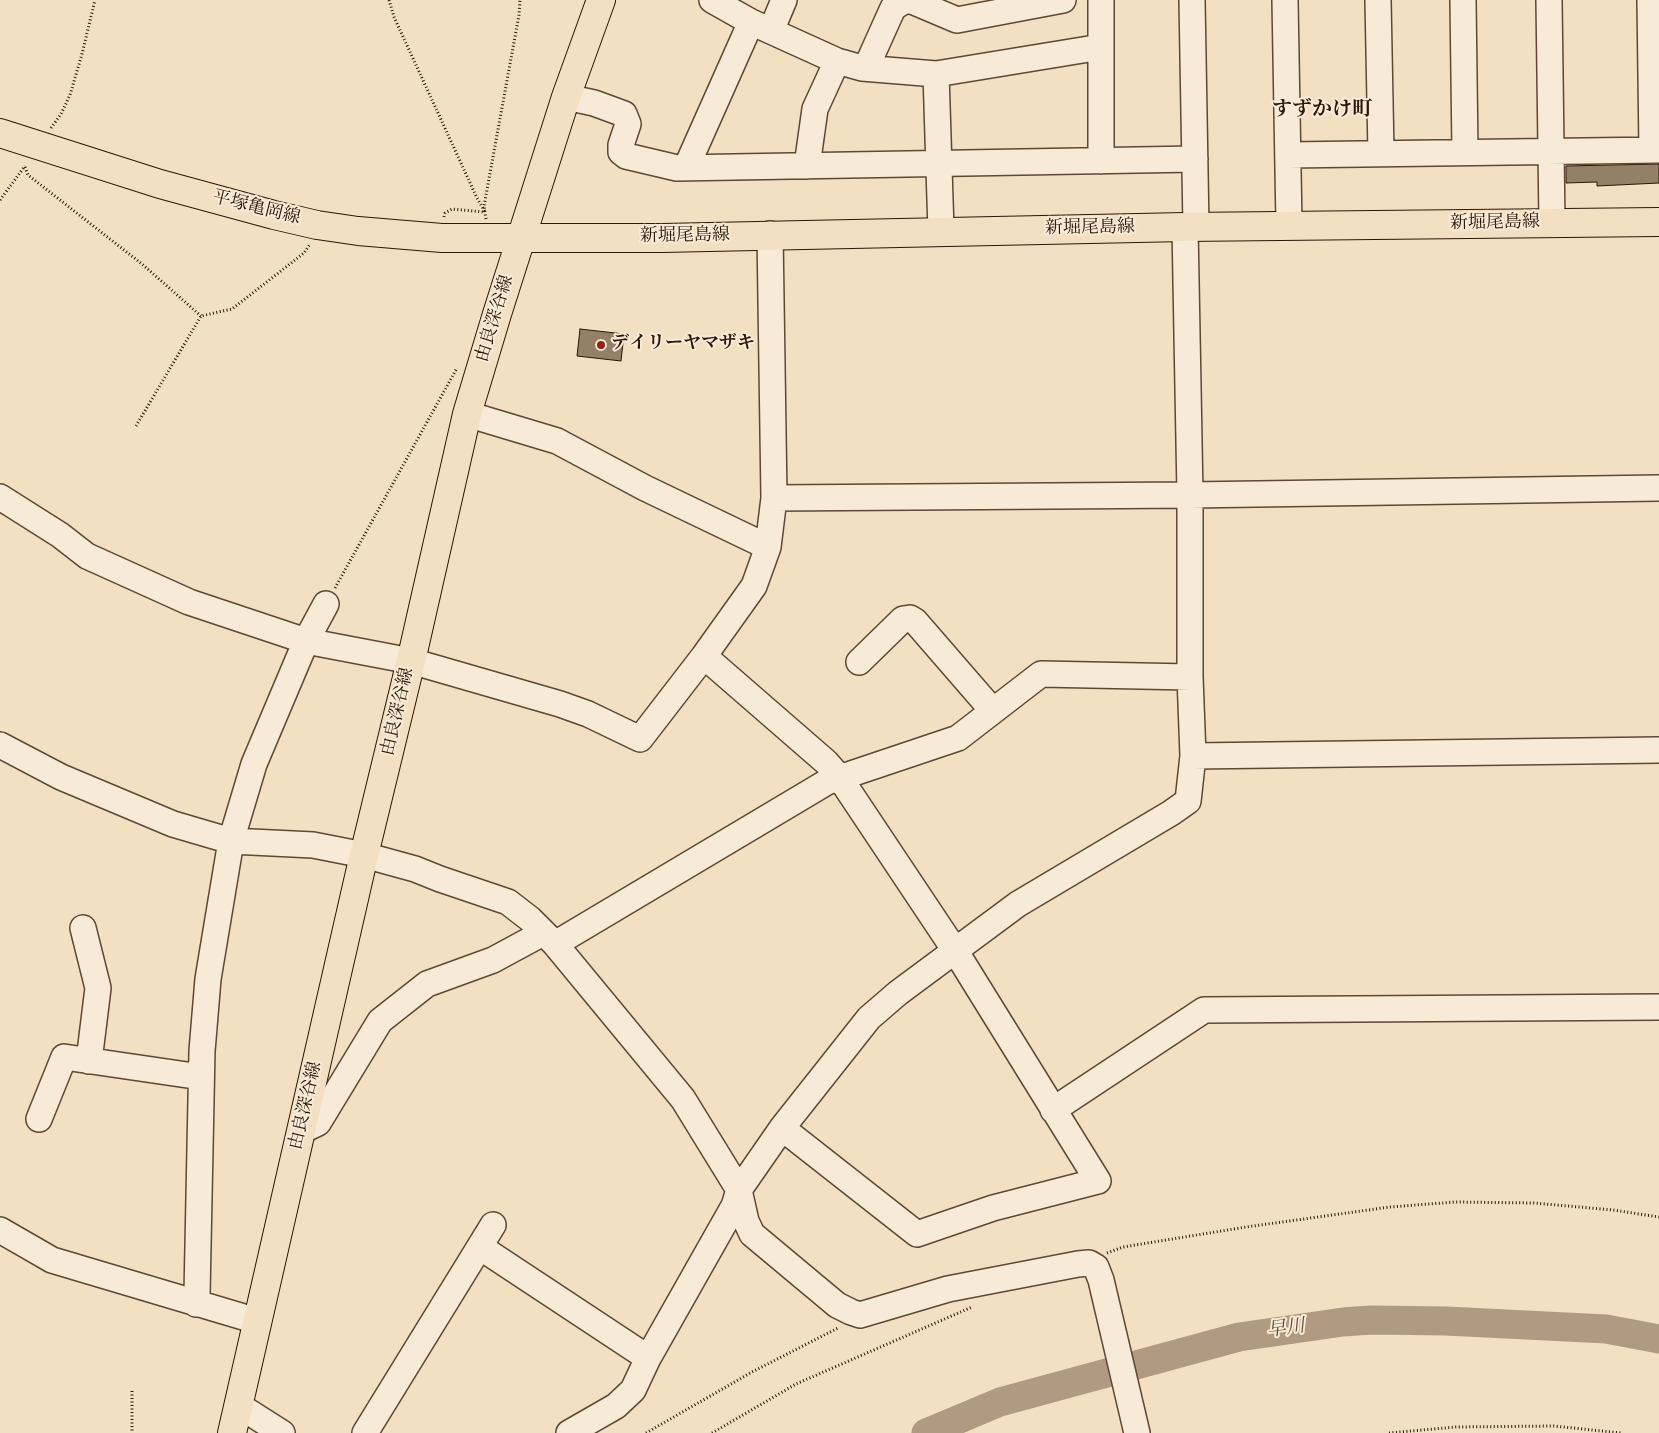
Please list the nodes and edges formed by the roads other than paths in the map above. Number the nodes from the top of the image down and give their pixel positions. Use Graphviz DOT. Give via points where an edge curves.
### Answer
graph roads {
  1 [pos="601,0"];
  2 [pos="712,0"];
  3 [pos="784,0"];
  4 [pos="1063,0"];
  5 [pos="1101,0"];
  6 [pos="1192,0"];
  7 [pos="1285,0"];
  8 [pos="1378,0"];
  9 [pos="1463,0"];
  10 [pos="1549,0"];
  11 [pos="1650,0"];
  12 [pos="963,10"];
  13 [pos="761,27"];
  14 [pos="1655,44"];
  15 [pos="1101,47"];
  16 [pos="837,61"];
  17 [pos="866,68"];
  18 [pos="936,74"];
  19 [pos="566,97"];
  20 [pos="0,132"];
  21 [pos="1655,150"];
  22 [pos="1551,151"];
  23 [pos="1465,152"];
  24 [pos="1381,153"];
  25 [pos="1288,154"];
  26 [pos="1195,159"];
  27 [pos="1101,161"];
  28 [pos="939,164"];
  29 [pos="806,166"];
  30 [pos="686,168"];
  31 [pos="1659,222"];
  32 [pos="1552,223"];
  33 [pos="1289,225"];
  34 [pos="1191,227"];
  35 [pos="941,231"];
  36 [pos="770,234"];
  37 [pos="521,239"];
  38 [pos="467,414"];
  39 [pos="1659,488"];
  40 [pos="1190,495"];
  41 [pos="0,496"];
  42 [pos="774,498"];
  43 [pos="768,547"];
  44 [pos="326,604"];
  45 [pos="306,641"];
  46 [pos="704,656"];
  47 [pos="411,660"];
  48 [pos="860,662"];
  49 [pos="1190,677"];
  50 [pos="994,710"];
  51 [pos="0,745"];
  52 [pos="1659,750"];
  53 [pos="1193,756"];
  54 [pos="840,778"];
  55 [pos="231,840"];
  56 [pos="364,855"];
  57 [pos="83,928"];
  58 [pos="549,938"];
  59 [pos="956,952"];
  60 [pos="1659,1006"];
  61 [pos="89,1061"];
  62 [pos="201,1077"];
  63 [pos="1053,1110"];
  64 [pos="39,1119"];
  65 [pos="782,1128"];
  66 [pos="301,1131"];
  67 [pos="739,1190"];
  68 [pos="493,1225"];
  69 [pos="0,1230"];
  70 [pos="480,1247"];
  71 [pos="196,1304"];
  72 [pos="257,1321"];
  73 [pos="648,1358"];
  74 [pos="238,1404"];
  75 [pos="232,1433"];
  76 [pos="282,1433"];
  77 [pos="365,1433"];
  78 [pos="569,1433"];
  79 [pos="1136,1433"];
  1 -- 19 [label="main road, 由良深谷線"];
  2 -- 13 [label="street"];
  3 -- 13 [label="street"];
  4 -- 12 [label="street"];
  5 -- 15 [label="street"];
  6 -- 26 [label="street"];
  7 -- 25 [label="street"];
  8 -- 24 [label="street"];
  9 -- 23 [label="street"];
  10 -- 22 [label="street"];
  11 -- 14 [label="street"];
  12 -- 17 [label="street" via="912,1 898,4 893,8"];
  13 -- 16 [label="street"];
  13 -- 30 [label="street"];
  14 -- 21 [label="street"];
  15 -- 18 [label="street"];
  15 -- 27 [label="street"];
  16 -- 17 [label="street"];
  16 -- 29 [label="street" via="815,109"];
  17 -- 18 [label="street"];
  18 -- 28 [label="street"];
  19 -- 30 [label="street" via="624,114 628,124 621,152 626,156"];
  19 -- 37 [label="main road, 由良深谷線"];
  20 -- 37 [label="main road, 平塚亀岡線" via="32,156 317,225 424,237"];
  21 -- 22 [label="street"];
  22 -- 23 [label="street"];
  22 -- 32 [label="street"];
  23 -- 24 [label="street"];
  24 -- 25 [label="street"];
  25 -- 33 [label="street"];
  26 -- 27 [label="street"];
  26 -- 34 [label="street"];
  27 -- 28 [label="street"];
  28 -- 29 [label="street"];
  28 -- 35 [label="street"];
  29 -- 30 [label="street"];
  31 -- 32 [label="main road, 新堀尾島線"];
  32 -- 33 [label="main road, 新堀尾島線"];
  33 -- 34 [label="main road, 新堀尾島線"];
  34 -- 35 [label="main road, 新堀尾島線"];
  34 -- 40 [label="street"];
  35 -- 36 [label="main road, 新堀尾島線"];
  36 -- 37 [label="main road, 新堀尾島線"];
  36 -- 42 [label="street"];
  37 -- 38 [label="main road, 由良深谷線"];
  38 -- 43 [label="street" via="556,441"];
  38 -- 47 [label="main road, 由良深谷線"];
  39 -- 40 [label="street"];
  40 -- 42 [label="street"];
  40 -- 49 [label="street"];
  41 -- 45 [label="street" via="87,556 189,602"];
  42 -- 43 [label="street"];
  43 -- 46 [label="street" via="754,586"];
  44 -- 45 [label="street"];
  45 -- 47 [label="street"];
  45 -- 55 [label="street" via="254,764"];
  46 -- 47 [label="street" via="640,739 560,704"];
  46 -- 54 [label="street" via="826,762"];
  47 -- 56 [label="main road, 由良深谷線"];
  48 -- 50 [label="street" via="903,620 910,618"];
  49 -- 50 [label="street" via="1041,674"];
  49 -- 53 [label="street"];
  50 -- 54 [label="street" via="958,738"];
  51 -- 55 [label="street" via="61,777 173,824"];
  52 -- 53 [label="street"];
  53 -- 59 [label="street" via="1188,801 1018,904"];
  54 -- 58 [label="street" via="827,782"];
  54 -- 59 [label="street"];
  55 -- 56 [label="street" via="313,845"];
  55 -- 62 [label="street" via="208,978"];
  56 -- 58 [label="street" via="415,869 508,902"];
  56 -- 66 [label="main road, 由良深谷線"];
  57 -- 61 [label="street" via="98,988"];
  58 -- 66 [label="street" via="426,984 380,1021 318,1123"];
  58 -- 67 [label="street" via="683,1099"];
  59 -- 63 [label="street"];
  59 -- 65 [label="street" via="869,1018"];
  60 -- 63 [label="street" via="1204,1010"];
  61 -- 62 [label="street"];
  61 -- 64 [label="street" via="64,1057"];
  62 -- 71 [label="street"];
  63 -- 65 [label="street" via="1098,1181 993,1208 916,1234"];
  65 -- 67 [label="street"];
  66 -- 72 [label="main road, 由良深谷線"];
  67 -- 73 [label="street" via="734,1206"];
  67 -- 79 [label="street" via="752,1234 837,1305 860,1315 948,1289 1078,1264 1089,1263 1096,1267"];
  68 -- 70 [label="street"];
  69 -- 71 [label="street" via="52,1260"];
  70 -- 73 [label="street"];
  70 -- 77 [label="street"];
  71 -- 72 [label="street"];
  72 -- 74 [label="main road, 由良深谷線"];
  73 -- 78 [label="street" via="633,1390 616,1406"];
  74 -- 75 [label="main road, 由良深谷線"];
  74 -- 76 [label="street"];
}
